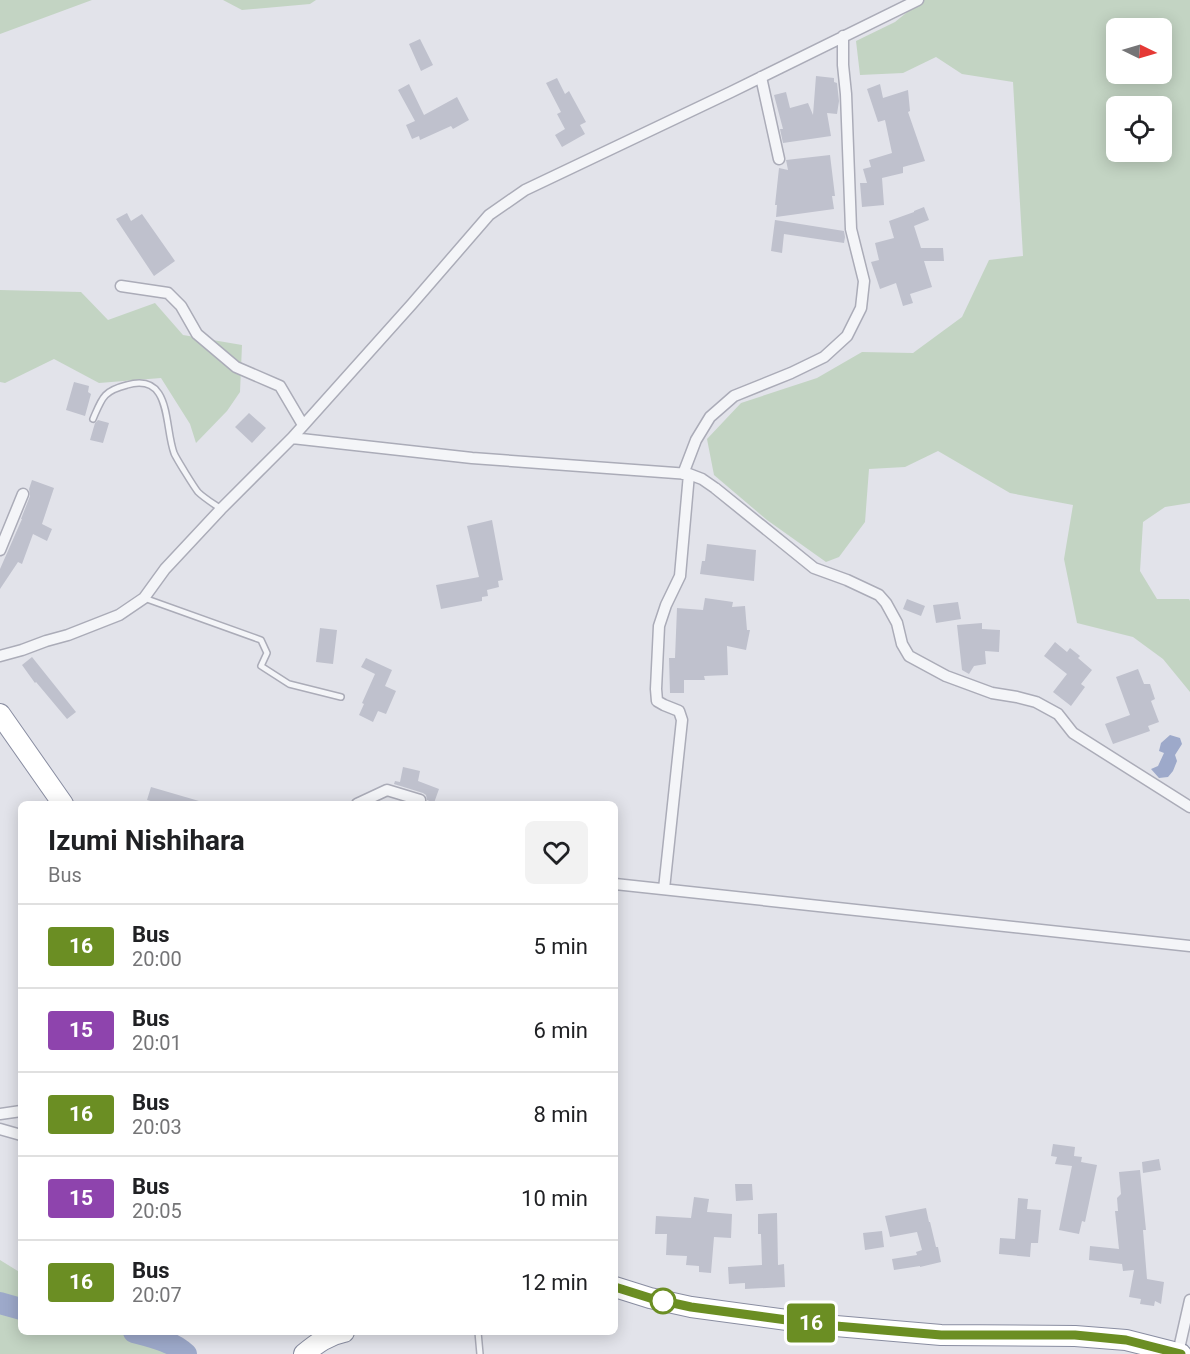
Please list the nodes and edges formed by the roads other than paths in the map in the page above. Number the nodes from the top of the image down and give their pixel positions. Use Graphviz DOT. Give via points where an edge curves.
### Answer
graph roads {
  1 [pos="918,0"];
  2 [pos="843,36"];
  3 [pos="761,77"];
  4 [pos="778,159"];
  5 [pos="121,286"];
  6 [pos="93,419"];
  7 [pos="303,425"];
  8 [pos="292,438"];
  9 [pos="686,474"];
  10 [pos="23,494"];
  11 [pos="221,509"];
  12 [pos="0,550"];
  13 [pos="144,598"];
  14 [pos="0,656"];
  15 [pos="341,697"];
  16 [pos="0,714"];
  17 [pos="61,801"];
  18 [pos="363,801"];
  19 [pos="420,801"];
  20 [pos="1190,807"];
  21 [pos="618,884"];
  22 [pos="664,889"];
  23 [pos="1190,946"];
  24 [pos="18,1111"];
  25 [pos="0,1114"];
  26 [pos="0,1129"];
  27 [pos="18,1134"];
  28 [pos="618,1288"];
  29 [pos="1190,1300"];
  30 [pos="334,1335"];
  31 [pos="478,1335"];
  32 [pos="304,1354"];
  33 [pos="480,1354"];
  34 [pos="1179,1354"];
  1 -- 2 [label="street"];
  2 -- 3 [label="street"];
  2 -- 9 [label="street" via="851,229 864,281 861,308 848,336 824,357 734,396 710,417 696,440"];
  3 -- 4 [label="street"];
  3 -- 7 [label="street" via="525,190 489,215"];
  5 -- 7 [label="street" via="168,293 181,306 197,334 236,367 280,386"];
  6 -- 11 [label="lane" via="104,396 114,388 142,382 152,385 162,398 174,453 198,492"];
  7 -- 8 [label="street"];
  8 -- 9 [label="street" via="472,458"];
  8 -- 11 [label="street"];
  9 -- 20 [label="street" via="715,488 814,568 879,595 897,623 909,656 955,680 1036,702 1058,714 1073,733"];
  9 -- 22 [label="street" via="680,576 659,626 657,701 679,711 682,720"];
  10 -- 12 [label="street"];
  11 -- 13 [label="street" via="165,569"];
  13 -- 14 [label="street" via="119,615"];
  13 -- 15 [label="lane" via="261,639 267,653 261,666 289,684"];
  16 -- 17 [label="highway"];
  18 -- 19 [label="street" via="387,789"];
  21 -- 22 [label="street"];
  22 -- 23 [label="street"];
  24 -- 25 [label="street"];
  26 -- 27 [label="street"];
  28 -- 34 [label="highway" via="691,1307 824,1325 941,1335 1075,1335 1126,1340"];
  29 -- 34 [label="street"];
  30 -- 32 [label="highway"];
  31 -- 33 [label="lane"];
}
